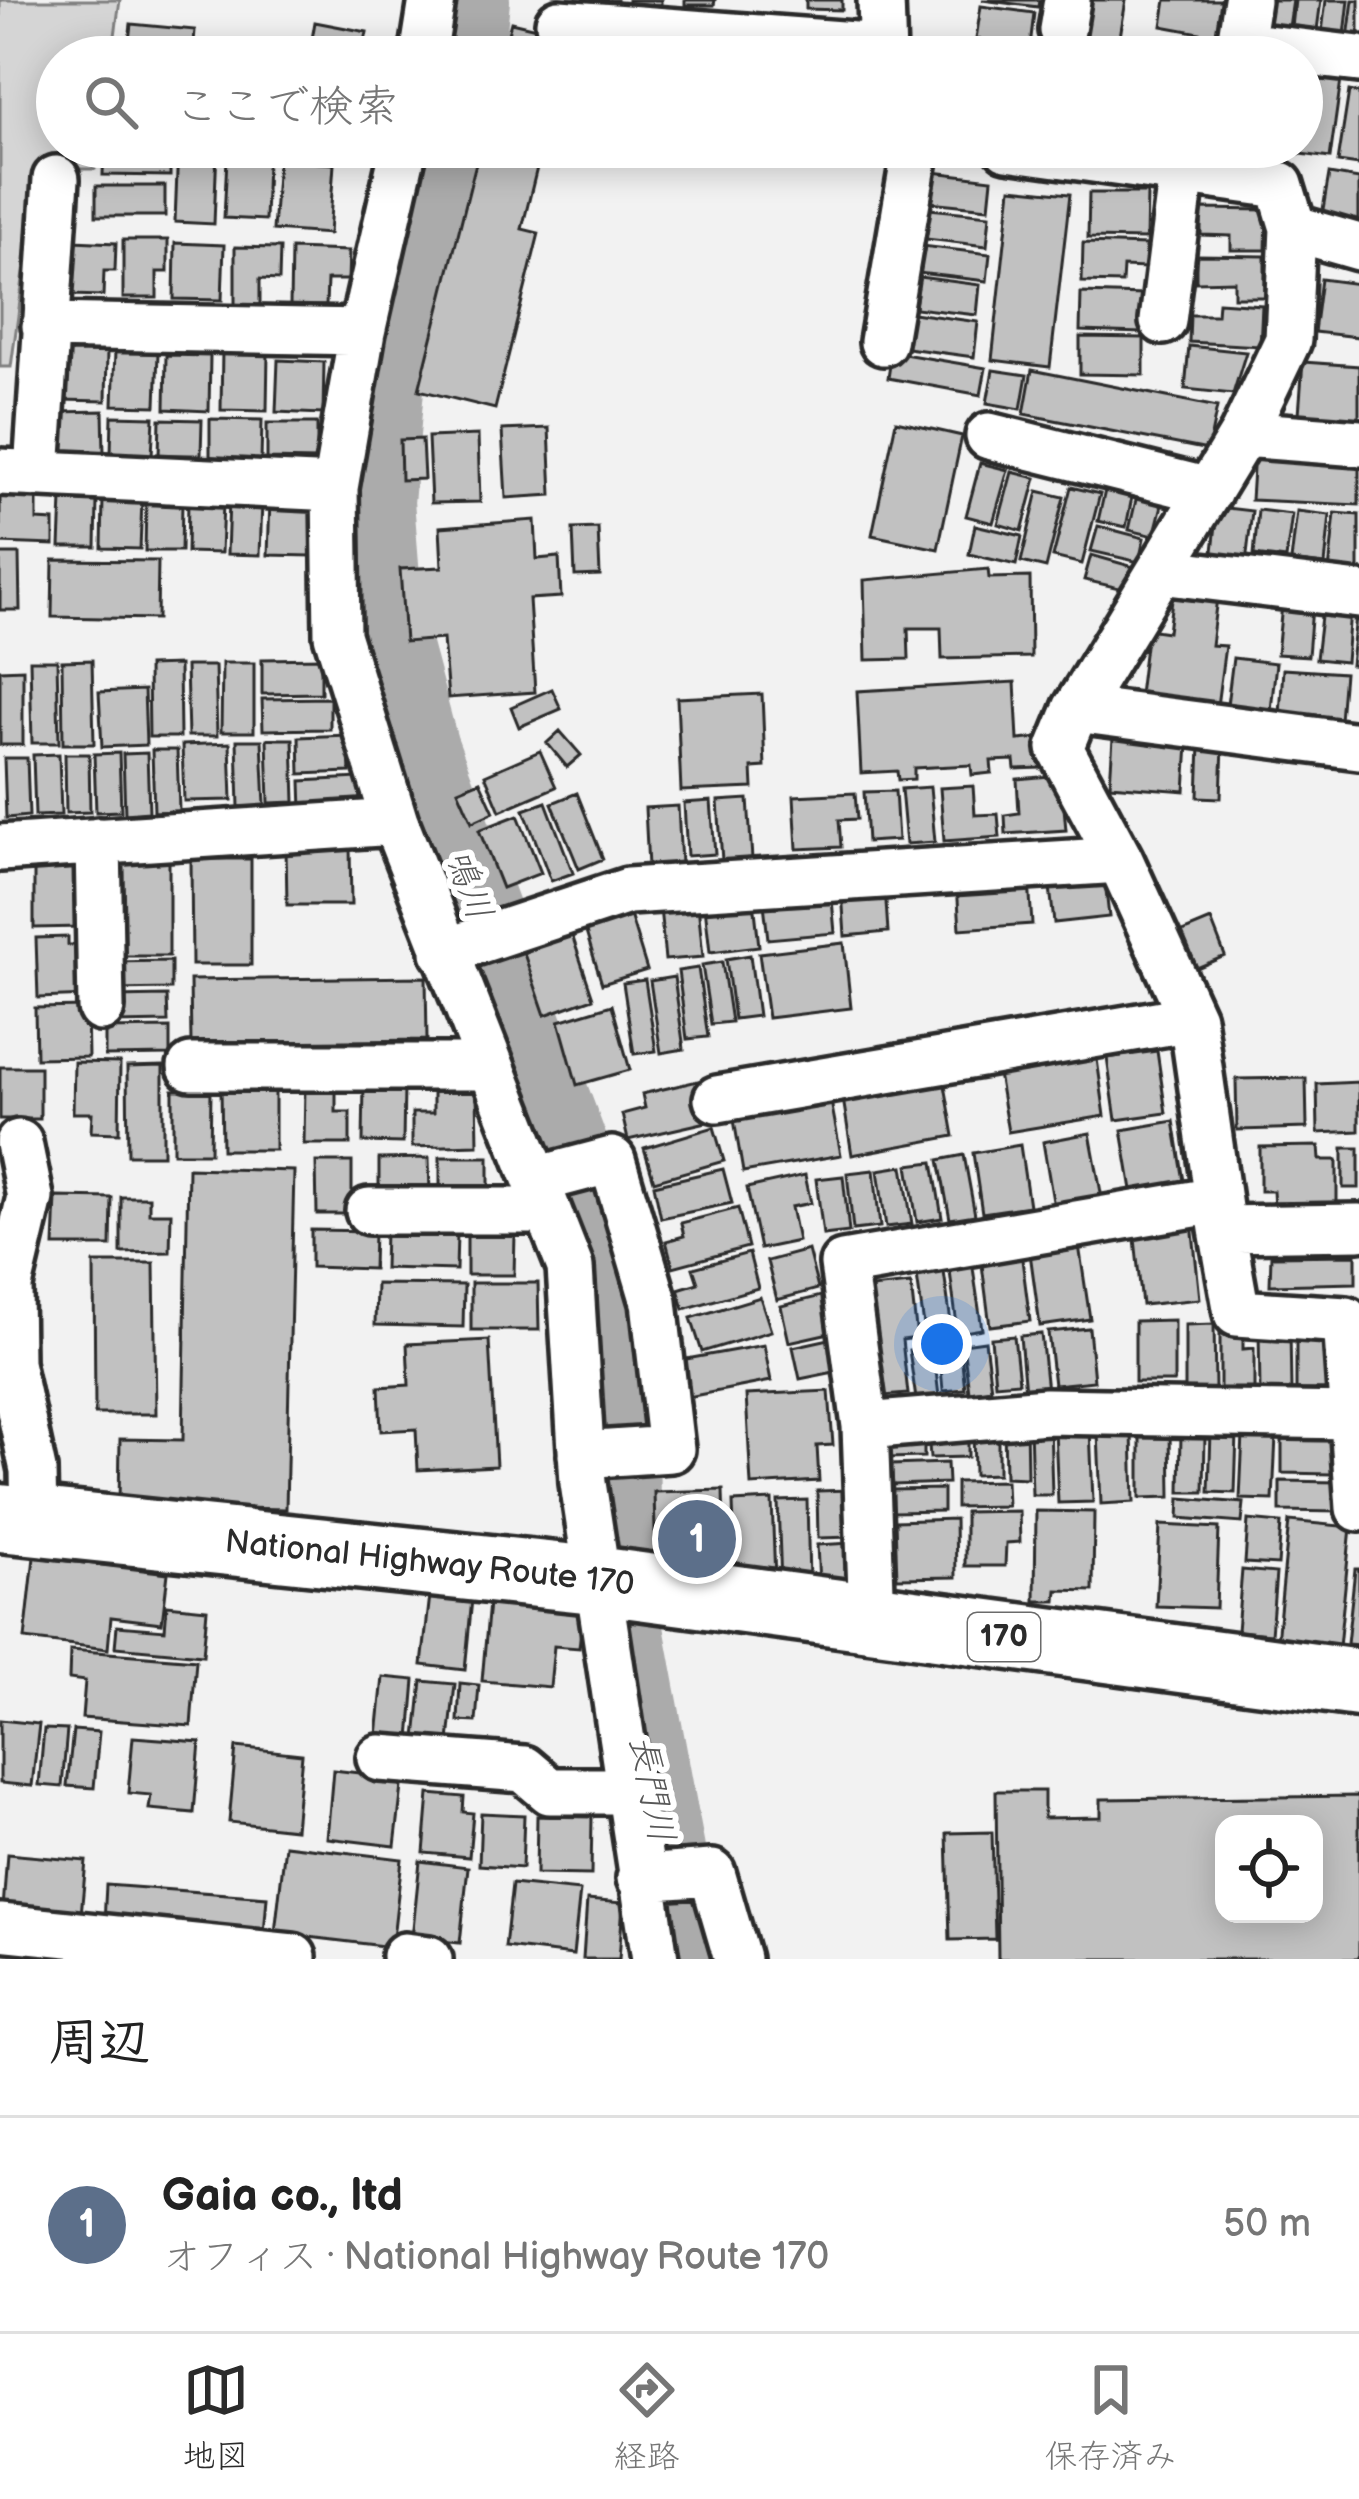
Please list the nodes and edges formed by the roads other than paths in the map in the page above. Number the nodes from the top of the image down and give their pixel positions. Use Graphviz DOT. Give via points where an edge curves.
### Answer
graph roads {
  1 [pos="432,0"];
  2 [pos="881,0"];
  3 [pos="1246,0"];
  4 [pos="559,23"];
  5 [pos="426,36"];
  6 [pos="704,36"];
  7 [pos="882,36"];
  8 [pos="1241,36"];
  9 [pos="1323,55"];
  10 [pos="1359,59"];
  11 [pos="399,168"];
  12 [pos="912,168"];
  13 [pos="1160,168"];
  14 [pos="1182,171"];
  15 [pos="56,179"];
  16 [pos="1293,228"];
  17 [pos="1359,248"];
  18 [pos="1163,321"];
  19 [pos="45,326"];
  20 [pos="362,332"];
  21 [pos="883,342"];
  22 [pos="1243,434"];
  23 [pos="989,436"];
  24 [pos="1359,443"];
  25 [pos="18,472"];
  26 [pos="335,488"];
  27 [pos="1209,491"];
  28 [pos="1160,571"];
  29 [pos="1359,595"];
  30 [pos="1076,709"];
  31 [pos="1359,746"];
  32 [pos="395,822"];
  33 [pos="98,841"];
  34 [pos="0,848"];
  35 [pos="1120,860"];
  36 [pos="444,952"];
  37 [pos="101,1008"];
  38 [pos="1192,1018"];
  39 [pos="191,1067"];
  40 [pos="491,1067"];
  41 [pos="717,1099"];
  42 [pos="20,1143"];
  43 [pos="542,1196"];
  44 [pos="369,1211"];
  45 [pos="1220,1214"];
  46 [pos="1359,1227"];
  47 [pos="865,1426"];
  48 [pos="1356,1437"];
  49 [pos="581,1456"];
  50 [pos="1359,1508"];
  51 [pos="17,1520"];
  52 [pos="618,1584"];
  53 [pos="872,1619"];
  54 [pos="1359,1683"];
  55 [pos="380,1758"];
  56 [pos="626,1791"];
  57 [pos="642,1878"];
  58 [pos="0,1927"];
  59 [pos="293,1957"];
  60 [pos="655,1959"];
  61 [pos="737,1959"];
  1 -- 5 [label="street"];
  2 -- 7 [label="street"];
  3 -- 8 [label="street"];
  4 -- 6 [label="street"];
  9 -- 10 [label="street"];
  11 -- 20 [label="street"];
  12 -- 21 [label="street"];
  13 -- 14 [label="street"];
  14 -- 16 [label="street" via="1280,185"];
  14 -- 18 [label="street"];
  15 -- 19 [label="street"];
  16 -- 17 [label="street"];
  16 -- 22 [label="street" via="1288,340"];
  19 -- 20 [label="street"];
  19 -- 25 [label="street"];
  20 -- 26 [label="street"];
  22 -- 24 [label="street"];
  22 -- 27 [label="street"];
  23 -- 27 [label="street"];
  25 -- 26 [label="street"];
  26 -- 32 [label="street" via="337,635"];
  27 -- 28 [label="street"];
  28 -- 29 [label="street"];
  28 -- 30 [label="street"];
  30 -- 31 [label="street"];
  30 -- 35 [label="street" via="1060,748"];
  32 -- 33 [label="street"];
  32 -- 36 [label="street"];
  33 -- 34 [label="street"];
  33 -- 37 [label="street"];
  35 -- 36 [label="street" via="628,890"];
  35 -- 38 [label="street"];
  36 -- 40 [label="street"];
  38 -- 41 [label="street"];
  38 -- 45 [label="street"];
  39 -- 40 [label="street"];
  40 -- 43 [label="street"];
  42 -- 51 [label="street" via="29,1197 9,1286 10,1363 33,1469"];
  43 -- 44 [label="street"];
  43 -- 49 [label="street" via="570,1267"];
  43 -- 49 [label="street" via="612,1160 654,1302 671,1450"];
  45 -- 46 [label="street"];
  45 -- 47 [label="street" via="842,1264"];
  45 -- 48 [label="street" via="1237,1312 1346,1319"];
  47 -- 48 [label="street" via="1046,1411"];
  47 -- 53 [label="street"];
  48 -- 50 [label="street"];
  49 -- 52 [label="street"];
  51 -- 52 [label="highway, National Highway Route 170 / 170"];
  52 -- 53 [label="highway, National Highway Route 170 / 170"];
  52 -- 56 [label="street"];
  53 -- 54 [label="highway, National Highway Route 170 / 170"];
  55 -- 56 [label="street" via="524,1769 550,1792"];
  56 -- 57 [label="street"];
  57 -- 60 [label="street"];
  57 -- 61 [label="street" via="712,1873"];
  58 -- 59 [label="street"];
}
